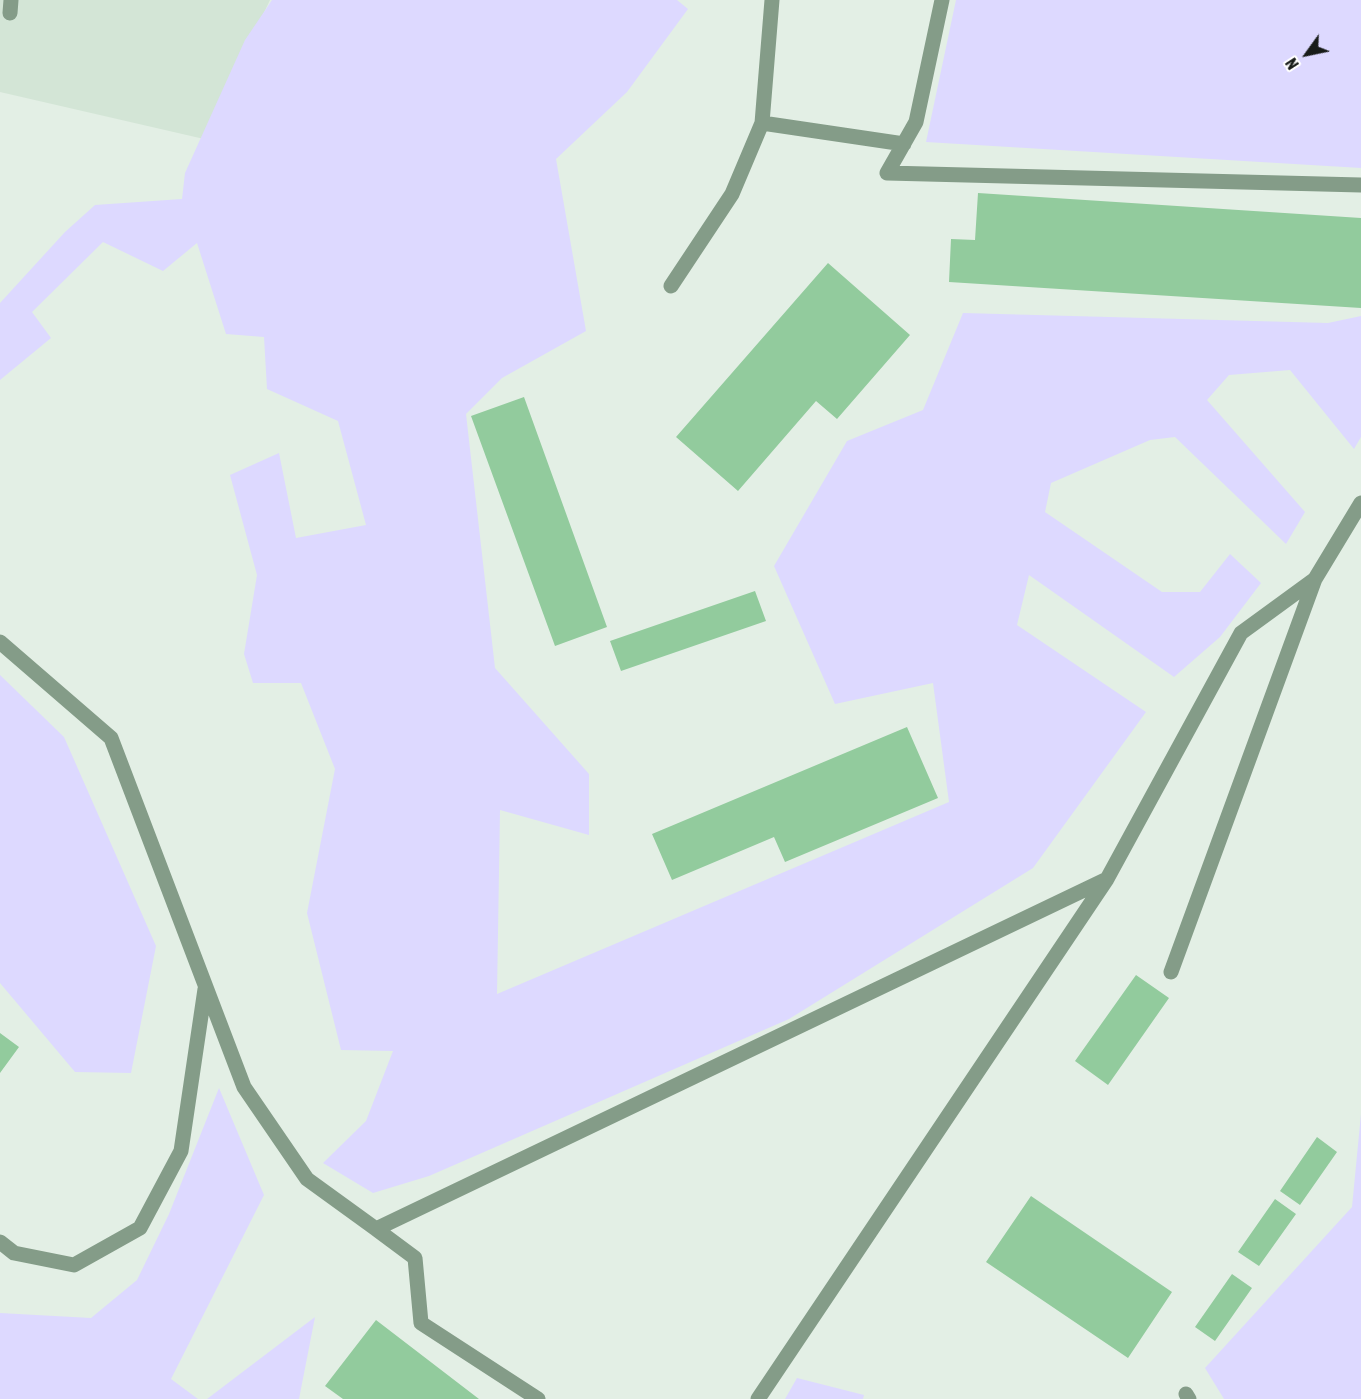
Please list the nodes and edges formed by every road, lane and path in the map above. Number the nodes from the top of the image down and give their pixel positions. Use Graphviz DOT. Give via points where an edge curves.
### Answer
graph roads {
  1 [pos="772,0"];
  2 [pos="942,0"];
  3 [pos="762,123"];
  4 [pos="904,144"];
  5 [pos="1361,185"];
  6 [pos="671,286"];
  7 [pos="1361,503"];
  8 [pos="1316,579"];
  9 [pos="0,642"];
  10 [pos="1107,879"];
  11 [pos="1171,972"];
  12 [pos="205,986"];
  13 [pos="376,1229"];
  14 [pos="0,1242"];
  15 [pos="538,1399"];
  16 [pos="758,1399"];
  1 -- 3 [label="street"];
  2 -- 4 [label="street" via="916,122"];
  3 -- 4 [label="street"];
  3 -- 6 [label="street" via="732,194"];
  4 -- 5 [label="street" via="887,173"];
  7 -- 8 [label="street"];
  8 -- 10 [label="street" via="1241,633"];
  8 -- 11 [label="street"];
  9 -- 12 [label="street" via="111,738"];
  10 -- 13 [label="street"];
  10 -- 16 [label="street"];
  12 -- 13 [label="street" via="244,1087 307,1179"];
  12 -- 14 [label="street" via="181,1151 140,1228 74,1265 14,1253"];
  13 -- 15 [label="street" via="415,1258 421,1323"];
}
